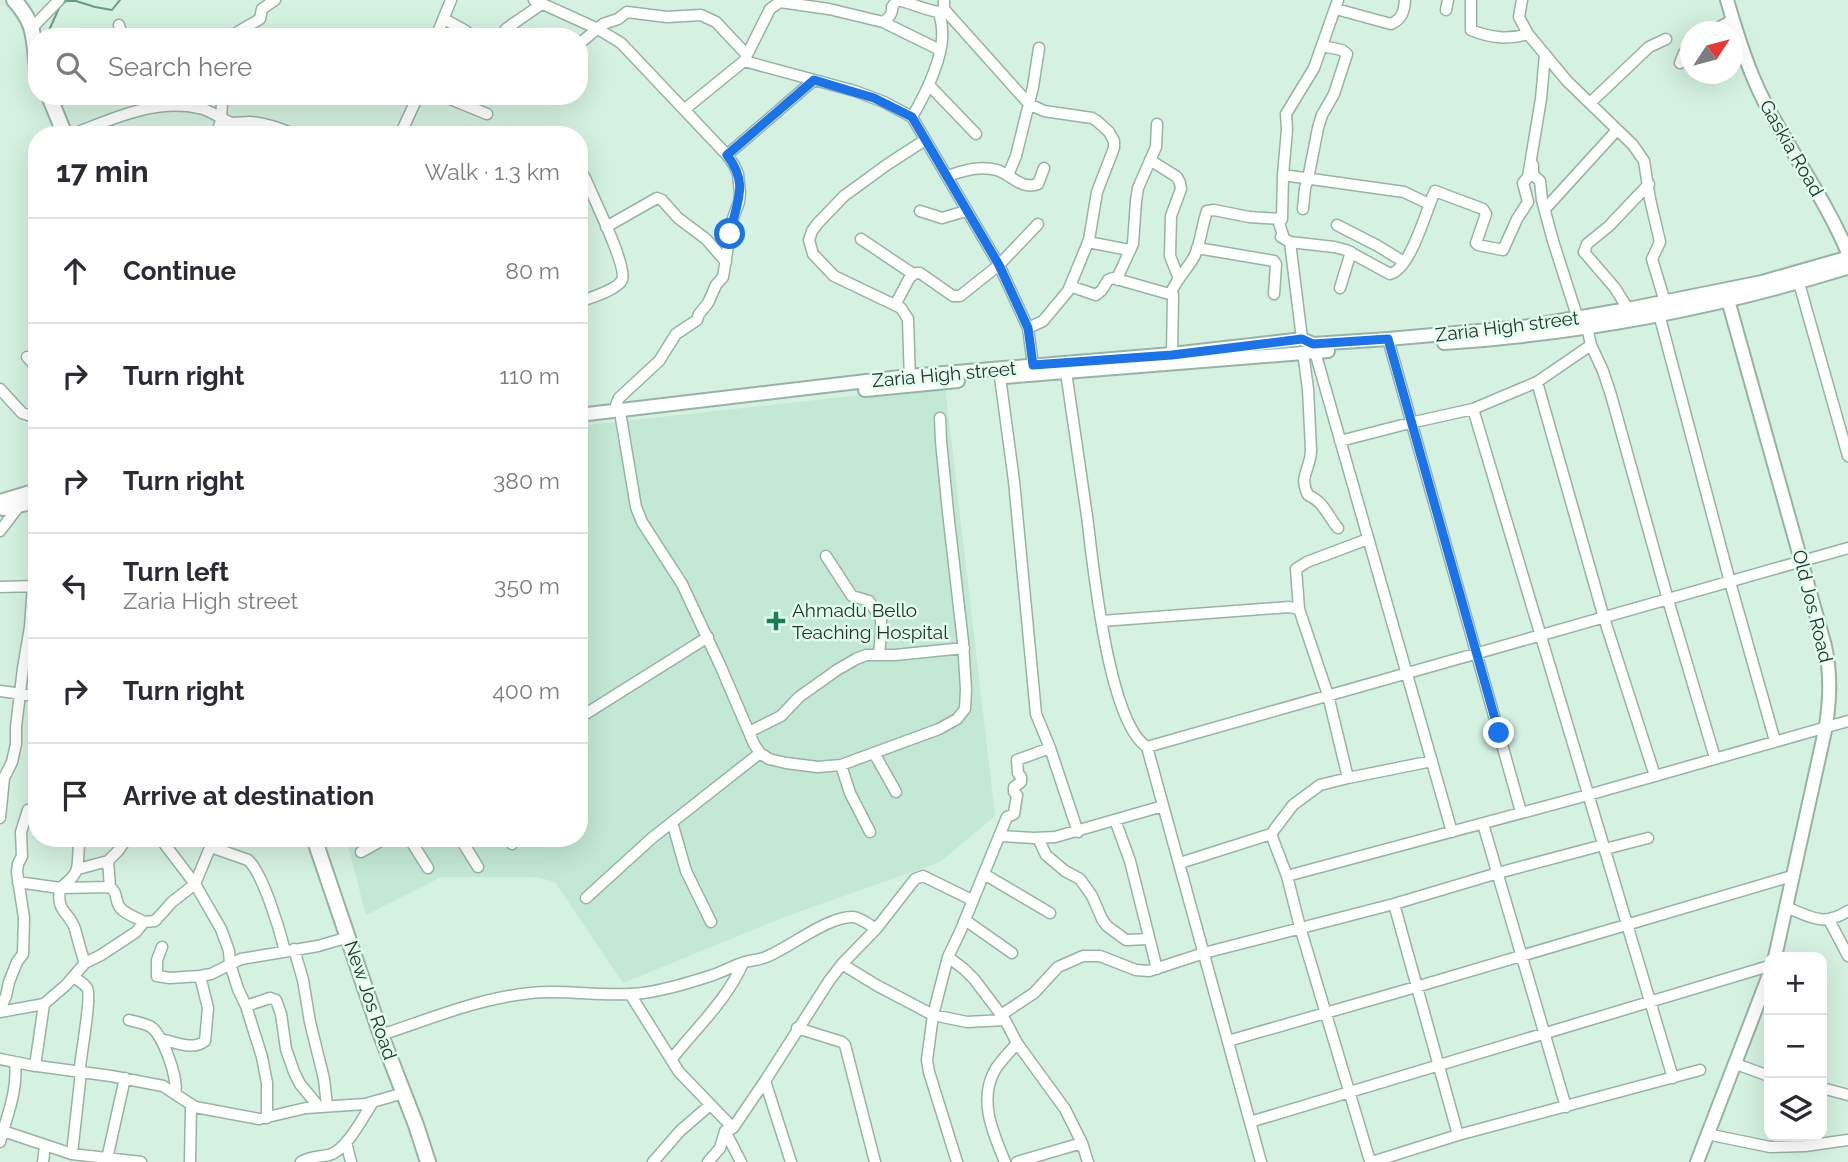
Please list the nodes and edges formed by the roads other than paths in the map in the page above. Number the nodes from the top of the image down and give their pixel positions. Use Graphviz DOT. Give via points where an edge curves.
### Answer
graph roads {
  1 [pos="14,0"];
  2 [pos="58,0"];
  3 [pos="275,0"];
  4 [pos="450,0"];
  5 [pos="1405,0"];
  6 [pos="1471,0"];
  7 [pos="1522,0"];
  8 [pos="1727,0"];
  9 [pos="538,2"];
  10 [pos="1337,4"];
  11 [pos="943,7"];
  12 [pos="444,19"];
  13 [pos="1732,20"];
  14 [pos="883,22"];
  15 [pos="119,25"];
  16 [pos="32,28"];
  17 [pos="120,28"];
  18 [pos="244,28"];
  19 [pos="440,28"];
  20 [pos="460,28"];
  21 [pos="507,28"];
  22 [pos="598,29"];
  23 [pos="1528,34"];
  24 [pos="588,37"];
  25 [pos="1666,39"];
  26 [pos="1322,46"];
  27 [pos="1039,48"];
  28 [pos="940,50"];
  29 [pos="1545,54"];
  30 [pos="746,58"];
  31 [pos="814,80"];
  32 [pos="929,85"];
  33 [pos="1590,103"];
  34 [pos="1029,104"];
  35 [pos="53,105"];
  36 [pos="145,105"];
  37 [pos="221,105"];
  38 [pos="414,105"];
  39 [pos="465,105"];
  40 [pos="146,108"];
  41 [pos="684,109"];
  42 [pos="487,114"];
  43 [pos="912,117"];
  44 [pos="222,119"];
  45 [pos="1157,124"];
  46 [pos="63,126"];
  47 [pos="93,126"];
  48 [pos="219,126"];
  49 [pos="263,126"];
  50 [pos="404,126"];
  51 [pos="1617,130"];
  52 [pos="976,134"];
  53 [pos="925,140"];
  54 [pos="1533,147"];
  55 [pos="727,155"];
  56 [pos="1150,160"];
  57 [pos="1044,168"];
  58 [pos="1283,174"];
  59 [pos="947,176"];
  60 [pos="1008,176"];
  61 [pos="1308,179"];
  62 [pos="1648,184"];
  63 [pos="588,185"];
  64 [pos="1429,204"];
  65 [pos="1303,209"];
  66 [pos="1545,209"];
  67 [pos="920,211"];
  68 [pos="966,211"];
  69 [pos="1282,219"];
  70 [pos="1038,224"];
  71 [pos="1337,225"];
  72 [pos="606,227"];
  73 [pos="861,239"];
  74 [pos="1088,242"];
  75 [pos="1290,243"];
  76 [pos="1197,248"];
  77 [pos="1129,250"];
  78 [pos="1351,252"];
  79 [pos="1847,260"];
  80 [pos="726,262"];
  81 [pos="1404,262"];
  82 [pos="999,265"];
  83 [pos="913,275"];
  84 [pos="1179,279"];
  85 [pos="1118,280"];
  86 [pos="1799,283"];
  87 [pos="1070,286"];
  88 [pos="1340,288"];
  89 [pos="1274,294"];
  90 [pos="1173,295"];
  91 [pos="588,298"];
  92 [pos="1728,300"];
  93 [pos="895,305"];
  94 [pos="1662,308"];
  95 [pos="1628,309"];
  96 [pos="1582,323"];
  97 [pos="1028,328"];
  98 [pos="1389,343"];
  99 [pos="1591,345"];
  100 [pos="1307,348"];
  101 [pos="1172,355"];
  102 [pos="1033,365"];
  103 [pos="1066,372"];
  104 [pos="1000,377"];
  105 [pos="910,381"];
  106 [pos="1537,382"];
  107 [pos="0,389"];
  108 [pos="1473,409"];
  109 [pos="28,415"];
  110 [pos="588,415"];
  111 [pos="619,415"];
  112 [pos="940,418"];
  113 [pos="588,421"];
  114 [pos="1410,423"];
  115 [pos="1340,442"];
  116 [pos="1848,456"];
  117 [pos="28,494"];
  118 [pos="1,504"];
  119 [pos="28,504"];
  120 [pos="19,506"];
  121 [pos="1338,528"];
  122 [pos="0,531"];
  123 [pos="1368,539"];
  124 [pos="1848,548"];
  125 [pos="826,556"];
  126 [pos="1802,561"];
  127 [pos="1730,582"];
  128 [pos="28,585"];
  129 [pos="0,587"];
  130 [pos="1668,600"];
  131 [pos="1299,609"];
  132 [pos="1604,618"];
  133 [pos="1102,621"];
  134 [pos="1540,636"];
  135 [pos="708,637"];
  136 [pos="28,640"];
  137 [pos="964,648"];
  138 [pos="879,654"];
  139 [pos="1476,654"];
  140 [pos="1406,674"];
  141 [pos="0,691"];
  142 [pos="20,693"];
  143 [pos="28,694"];
  144 [pos="1328,695"];
  145 [pos="588,713"];
  146 [pos="1848,720"];
  147 [pos="1826,726"];
  148 [pos="749,732"];
  149 [pos="1775,741"];
  150 [pos="1147,747"];
  151 [pos="1050,748"];
  152 [pos="760,753"];
  153 [pos="874,753"];
  154 [pos="1716,758"];
  155 [pos="1432,761"];
  156 [pos="841,765"];
  157 [pos="4,768"];
  158 [pos="1655,776"];
  159 [pos="1348,778"];
  160 [pos="896,793"];
  161 [pos="1588,795"];
  162 [pos="1164,806"];
  163 [pos="28,810"];
  164 [pos="1521,812"];
  165 [pos="0,818"];
  166 [pos="1115,820"];
  167 [pos="673,822"];
  168 [pos="1483,824"];
  169 [pos="870,832"];
  170 [pos="1078,832"];
  171 [pos="1452,832"];
  172 [pos="1271,834"];
  173 [pos="1000,836"];
  174 [pos="1038,838"];
  175 [pos="1648,838"];
  176 [pos="79,847"];
  177 [pos="121,847"];
  178 [pos="167,847"];
  179 [pos="210,847"];
  180 [pos="220,847"];
  181 [pos="317,847"];
  182 [pos="370,847"];
  183 [pos="415,847"];
  184 [pos="466,847"];
  185 [pos="1604,847"];
  186 [pos="361,852"];
  187 [pos="108,861"];
  188 [pos="1180,863"];
  189 [pos="478,867"];
  190 [pos="78,869"];
  191 [pos="428,869"];
  192 [pos="1498,873"];
  193 [pos="984,874"];
  194 [pos="1287,876"];
  195 [pos="1792,876"];
  196 [pos="18,882"];
  197 [pos="195,884"];
  198 [pos="110,887"];
  199 [pos="60,888"];
  200 [pos="586,898"];
  201 [pos="972,900"];
  202 [pos="1394,904"];
  203 [pos="1786,907"];
  204 [pos="1848,911"];
  205 [pos="1050,913"];
  206 [pos="965,920"];
  207 [pos="1829,920"];
  208 [pos="144,922"];
  209 [pos="711,922"];
  210 [pos="1627,924"];
  211 [pos="1300,927"];
  212 [pos="877,929"];
  213 [pos="349,937"];
  214 [pos="1149,939"];
  215 [pos="163,947"];
  216 [pos="289,950"];
  217 [pos="1776,952"];
  218 [pos="1012,953"];
  219 [pos="1204,953"];
  220 [pos="1522,955"];
  221 [pos="1848,956"];
  222 [pos="948,957"];
  223 [pos="85,963"];
  224 [pos="743,963"];
  225 [pos="230,964"];
  226 [pos="842,964"];
  227 [pos="1157,969"];
  228 [pos="1764,969"];
  229 [pos="200,976"];
  230 [pos="74,977"];
  231 [pos="1416,987"];
  232 [pos="1764,988"];
  233 [pos="630,994"];
  234 [pos="3,995"];
  235 [pos="1650,1003"];
  236 [pos="44,1004"];
  237 [pos="246,1006"];
  238 [pos="0,1011"];
  239 [pos="1325,1013"];
  240 [pos="933,1015"];
  241 [pos="1003,1017"];
  242 [pos="129,1020"];
  243 [pos="797,1028"];
  244 [pos="1544,1034"];
  245 [pos="382,1035"];
  246 [pos="161,1039"];
  247 [pos="1228,1041"];
  248 [pos="1017,1043"];
  249 [pos="0,1059"];
  250 [pos="671,1060"];
  251 [pos="15,1063"];
  252 [pos="1736,1064"];
  253 [pos="1439,1065"];
  254 [pos="35,1066"];
  255 [pos="1700,1070"];
  256 [pos="81,1072"];
  257 [pos="1764,1074"];
  258 [pos="125,1078"];
  259 [pos="1673,1078"];
  260 [pos="765,1081"];
  261 [pos="1827,1089"];
  262 [pos="1349,1092"];
  263 [pos="175,1093"];
  264 [pos="404,1093"];
  265 [pos="1848,1095"];
  266 [pos="373,1102"];
  267 [pos="191,1105"];
  268 [pos="710,1105"];
  269 [pos="323,1106"];
  270 [pos="1566,1107"];
  271 [pos="267,1118"];
  272 [pos="1250,1122"];
  273 [pos="3,1126"];
  274 [pos="729,1130"];
  275 [pos="1707,1134"];
  276 [pos="1458,1135"];
  277 [pos="1848,1140"];
  278 [pos="0,1142"];
  279 [pos="346,1142"];
  280 [pos="1082,1143"];
  281 [pos="45,1146"];
  282 [pos="72,1154"];
  283 [pos="107,1158"];
  284 [pos="129,1161"];
  285 [pos="43,1162"];
  286 [pos="141,1162"];
  287 [pos="190,1162"];
  288 [pos="301,1162"];
  289 [pos="351,1162"];
  290 [pos="428,1162"];
  291 [pos="653,1162"];
  292 [pos="708,1162"];
  293 [pos="741,1162"];
  294 [pos="790,1162"];
  295 [pos="874,1162"];
  296 [pos="957,1162"];
  297 [pos="1005,1162"];
  298 [pos="1017,1162"];
  299 [pos="1088,1162"];
  300 [pos="1261,1162"];
  301 [pos="1698,1162"];
  1 -- 16 [label="highway"];
  2 -- 16 [label="street"];
  3 -- 18 [label="street" via="262,9 260,19"];
  4 -- 12 [label="street"];
  5 -- 10 [label="street" via="1402,16 1391,24"];
  6 -- 23 [label="street" via="1471,30 1498,38"];
  7 -- 23 [label="street" via="1520,18"];
  8 -- 13 [label="main road, Gaskia Road"];
  9 -- 21 [label="street"];
  9 -- 22 [label="street"];
  10 -- 26 [label="street"];
  11 -- 14 [label="street" via="927,11 897,0"];
  11 -- 28 [label="street"];
  11 -- 34 [label="street"];
  12 -- 19 [label="street"];
  12 -- 20 [label="street"];
  13 -- 79 [label="main road, Gaskia Road" via="1763,99 1830,214"];
  14 -- 28 [label="street"];
  14 -- 30 [label="street" via="780,2 770,9"];
  15 -- 17 [label="street"];
  22 -- 24 [label="street"];
  22 -- 30 [label="street" via="627,12 661,17 701,15 716,22"];
  22 -- 41 [label="street" via="621,43"];
  23 -- 29 [label="street"];
  25 -- 33 [label="street" via="1650,47"];
  26 -- 58 [label="street" via="1286,114"];
  26 -- 61 [label="street" via="1347,54 1322,115"];
  27 -- 34 [label="street"];
  28 -- 32 [label="street"];
  29 -- 33 [label="street"];
  29 -- 54 [label="street"];
  30 -- 31 [label="street"];
  30 -- 41 [label="street"];
  31 -- 43 [label="street" via="874,98"];
  31 -- 55 [label="street"];
  32 -- 43 [label="street"];
  32 -- 52 [label="street"];
  33 -- 51 [label="street"];
  34 -- 60 [label="street"];
  34 -- 74 [label="street" via="1057,114 1093,118 1114,141 1097,192"];
  35 -- 46 [label="highway"];
  36 -- 40 [label="street"];
  37 -- 44 [label="street"];
  38 -- 50 [label="street"];
  39 -- 42 [label="street"];
  40 -- 44 [label="street" via="198,107"];
  40 -- 47 [label="street"];
  41 -- 55 [label="street"];
  43 -- 53 [label="street"];
  44 -- 48 [label="street"];
  44 -- 49 [label="street"];
  45 -- 56 [label="street"];
  51 -- 62 [label="street" via="1639,153"];
  51 -- 66 [label="street"];
  53 -- 59 [label="street"];
  53 -- 93 [label="street" via="844,196 818,223 809,240 813,254 834,276"];
  54 -- 64 [label="street" via="1523,183 1528,202 1503,250 1476,243 1486,214 1483,209 1435,191"];
  54 -- 66 [label="street" via="1533,175 1540,181"];
  55 -- 80 [label="street" via="738,174 740,192"];
  56 -- 77 [label="street" via="1138,188"];
  56 -- 84 [label="street" via="1180,183 1171,216 1170,256"];
  57 -- 60 [label="street" via="1033,186"];
  58 -- 61 [label="street"];
  58 -- 69 [label="street"];
  59 -- 60 [label="street" via="974,168"];
  59 -- 68 [label="street"];
  61 -- 64 [label="street" via="1404,192"];
  61 -- 65 [label="street"];
  62 -- 94 [label="street" via="1660,242 1652,259"];
  62 -- 95 [label="street" via="1584,252"];
  63 -- 72 [label="street"];
  64 -- 81 [label="street"];
  66 -- 96 [label="street"];
  67 -- 68 [label="street" via="942,218"];
  68 -- 82 [label="street"];
  69 -- 75 [label="street" via="1281,237"];
  69 -- 76 [label="street" via="1207,211"];
  70 -- 82 [label="street"];
  71 -- 81 [label="street"];
  72 -- 80 [label="street" via="657,198"];
  72 -- 91 [label="street" via="623,270 621,282"];
  73 -- 83 [label="street"];
  74 -- 77 [label="street"];
  74 -- 87 [label="street"];
  75 -- 78 [label="street"];
  75 -- 100 [label="street"];
  76 -- 84 [label="street"];
  76 -- 89 [label="street" via="1274,261"];
  77 -- 85 [label="street"];
  78 -- 81 [label="street" via="1390,274"];
  78 -- 88 [label="street"];
  79 -- 86 [label="main road, Zaria High street"];
  79 -- 94 [label="main road, Zaria High street"];
  80 -- 111 [label="street" via="723,277 697,320 676,334 659,361 619,398"];
  82 -- 83 [label="street" via="960,296 920,274"];
  82 -- 97 [label="street"];
  83 -- 93 [label="street"];
  84 -- 90 [label="street"];
  85 -- 87 [label="street" via="1110,278 1096,295"];
  85 -- 90 [label="street"];
  86 -- 92 [label="main road, Zaria High street"];
  86 -- 116 [label="street"];
  87 -- 97 [label="street" via="1043,321"];
  90 -- 101 [label="street"];
  92 -- 94 [label="main road, Zaria High street"];
  92 -- 126 [label="main road, Old Jos Road"];
  93 -- 105 [label="street" via="908,319"];
  94 -- 95 [label="main road, Zaria High street"];
  94 -- 96 [label="main road, Zaria High street"];
  94 -- 127 [label="street"];
  95 -- 96 [label="main road, Zaria High street"];
  96 -- 98 [label="main road, Zaria High street" via="1522,337"];
  96 -- 99 [label="street"];
  97 -- 102 [label="street"];
  98 -- 100 [label="main road, Zaria High street"];
  98 -- 100 [label="main road, Zaria High street" via="1313,344"];
  98 -- 114 [label="street"];
  99 -- 106 [label="street"];
  99 -- 130 [label="street" via="1611,394"];
  100 -- 101 [label="main road, Zaria High street"];
  100 -- 103 [label="main road, Zaria High street"];
  100 -- 115 [label="street"];
  100 -- 121 [label="street" via="1311,460 1304,488 1318,499"];
  101 -- 102 [label="main road, Zaria High street"];
  102 -- 105 [label="main road, Zaria High street"];
  103 -- 104 [label="main road, Zaria High street"];
  103 -- 133 [label="street"];
  104 -- 105 [label="main road, Zaria High street"];
  104 -- 151 [label="street" via="1036,714"];
  105 -- 111 [label="main road, Zaria High street"];
  106 -- 108 [label="street"];
  106 -- 132 [label="street"];
  107 -- 109 [label="street"];
  108 -- 114 [label="street"];
  108 -- 134 [label="street"];
  110 -- 111 [label="main road, Zaria High street"];
  111 -- 113 [label="main road, Zaria High street"];
  111 -- 135 [label="street" via="642,522 682,584"];
  112 -- 137 [label="street" via="956,606"];
  114 -- 115 [label="street"];
  114 -- 139 [label="street"];
  115 -- 123 [label="street"];
  117 -- 118 [label="main road"];
  118 -- 120 [label="main road"];
  119 -- 120 [label="main road"];
  120 -- 122 [label="street"];
  123 -- 131 [label="street" via="1296,569"];
  123 -- 140 [label="street"];
  124 -- 126 [label="street"];
  125 -- 138 [label="street" via="852,596 869,601 881,619"];
  126 -- 127 [label="street"];
  126 -- 147 [label="main road, Old Jos Road" via="1828,660"];
  127 -- 130 [label="street"];
  127 -- 149 [label="street"];
  128 -- 129 [label="street"];
  130 -- 132 [label="street"];
  130 -- 154 [label="street"];
  131 -- 133 [label="street"];
  131 -- 144 [label="street"];
  132 -- 134 [label="street"];
  132 -- 158 [label="street"];
  133 -- 150 [label="street" via="1123,709 1135,737"];
  134 -- 139 [label="street"];
  134 -- 161 [label="street"];
  135 -- 145 [label="street"];
  135 -- 148 [label="street"];
  136 -- 142 [label="street"];
  137 -- 138 [label="street"];
  137 -- 153 [label="street" via="966,705 962,714 939,729"];
  138 -- 148 [label="street" via="866,655 837,670 799,696 781,716"];
  139 -- 140 [label="street"];
  139 -- 164 [label="street"];
  140 -- 144 [label="street"];
  140 -- 155 [label="street"];
  141 -- 142 [label="street"];
  142 -- 143 [label="street"];
  142 -- 157 [label="street" via="16,744 12,762"];
  144 -- 150 [label="street"];
  144 -- 159 [label="street"];
  146 -- 147 [label="street"];
  147 -- 149 [label="street"];
  147 -- 195 [label="main road, Old Jos Road"];
  148 -- 152 [label="street"];
  149 -- 154 [label="street"];
  150 -- 162 [label="street"];
  151 -- 170 [label="street"];
  151 -- 173 [label="street" via="1017,760 1021,782 1014,787 1015,811 1007,817"];
  152 -- 156 [label="street" via="804,766"];
  152 -- 167 [label="street"];
  153 -- 156 [label="street"];
  153 -- 160 [label="street"];
  154 -- 158 [label="street"];
  155 -- 159 [label="street"];
  155 -- 171 [label="street"];
  156 -- 169 [label="street"];
  157 -- 165 [label="street"];
  158 -- 161 [label="street"];
  159 -- 172 [label="street" via="1310,791"];
  161 -- 164 [label="street"];
  161 -- 185 [label="street"];
  162 -- 166 [label="street"];
  162 -- 188 [label="street"];
  163 -- 196 [label="street"];
  164 -- 168 [label="street"];
  166 -- 170 [label="street"];
  166 -- 214 [label="street"];
  167 -- 200 [label="street"];
  167 -- 209 [label="street" via="686,871"];
  168 -- 171 [label="street"];
  168 -- 192 [label="street"];
  170 -- 174 [label="street"];
  171 -- 194 [label="street"];
  172 -- 188 [label="street"];
  172 -- 194 [label="street"];
  173 -- 174 [label="street"];
  173 -- 193 [label="street"];
  174 -- 214 [label="street" via="1045,855 1080,879 1105,923 1126,940"];
  175 -- 185 [label="street"];
  176 -- 190 [label="street"];
  177 -- 187 [label="street"];
  178 -- 197 [label="street"];
  179 -- 197 [label="street"];
  180 -- 216 [label="street" via="253,864"];
  181 -- 213 [label="highway, New Jos Road"];
  182 -- 186 [label="street"];
  183 -- 191 [label="street"];
  184 -- 189 [label="street"];
  185 -- 192 [label="street"];
  185 -- 210 [label="street"];
  187 -- 190 [label="street"];
  187 -- 198 [label="street"];
  188 -- 219 [label="street"];
  190 -- 199 [label="street"];
  192 -- 202 [label="street"];
  192 -- 220 [label="street"];
  193 -- 201 [label="street"];
  193 -- 205 [label="street"];
  194 -- 211 [label="street"];
  195 -- 203 [label="main road, Old Jos Road"];
  195 -- 210 [label="street"];
  196 -- 199 [label="street"];
  196 -- 234 [label="street" via="23,954"];
  197 -- 208 [label="street" via="155,921"];
  197 -- 225 [label="street" via="221,929"];
  198 -- 199 [label="street"];
  198 -- 208 [label="street" via="118,906"];
  199 -- 223 [label="street" via="58,900 75,929"];
  201 -- 206 [label="street"];
  201 -- 212 [label="street" via="919,877"];
  202 -- 211 [label="street"];
  202 -- 231 [label="street"];
  203 -- 207 [label="street"];
  203 -- 217 [label="main road, Old Jos Road"];
  204 -- 207 [label="street"];
  206 -- 218 [label="street"];
  206 -- 222 [label="street"];
  207 -- 221 [label="street"];
  208 -- 223 [label="street" via="136,932"];
  210 -- 220 [label="street"];
  210 -- 235 [label="street"];
  211 -- 219 [label="street"];
  211 -- 239 [label="street"];
  212 -- 224 [label="street" via="848,918 819,928 765,958"];
  212 -- 226 [label="street"];
  213 -- 216 [label="street"];
  213 -- 245 [label="highway, New Jos Road"];
  214 -- 227 [label="street"];
  215 -- 229 [label="street" via="157,960 158,977"];
  216 -- 225 [label="street"];
  216 -- 269 [label="street" via="303,980 324,1079"];
  219 -- 227 [label="street"];
  219 -- 247 [label="street"];
  220 -- 231 [label="street"];
  220 -- 244 [label="street"];
  222 -- 240 [label="street"];
  222 -- 241 [label="street" via="974,979"];
  223 -- 230 [label="street"];
  224 -- 233 [label="street" via="679,986"];
  224 -- 250 [label="street" via="727,992"];
  225 -- 229 [label="street"];
  225 -- 237 [label="street"];
  226 -- 240 [label="street"];
  226 -- 243 [label="street"];
  227 -- 241 [label="street" via="1143,971 1100,956 1083,956 1058,967"];
  228 -- 235 [label="street"];
  229 -- 246 [label="street" via="208,1008 205,1041 193,1046"];
  230 -- 236 [label="street"];
  230 -- 256 [label="street" via="89,990"];
  231 -- 239 [label="street"];
  231 -- 253 [label="street"];
  232 -- 252 [label="main road"];
  233 -- 245 [label="street" via="531,992 432,1016"];
  233 -- 250 [label="street"];
  234 -- 238 [label="street"];
  235 -- 244 [label="street"];
  235 -- 259 [label="street"];
  236 -- 238 [label="street"];
  236 -- 254 [label="street"];
  237 -- 269 [label="street" via="276,1000 294,1072"];
  237 -- 271 [label="street" via="266,1072"];
  239 -- 247 [label="street"];
  239 -- 262 [label="street"];
  240 -- 241 [label="street" via="967,1022"];
  240 -- 296 [label="street" via="927,1060"];
  241 -- 248 [label="street"];
  242 -- 246 [label="street" via="152,1027"];
  243 -- 260 [label="street"];
  243 -- 295 [label="street" via="845,1045"];
  244 -- 253 [label="street"];
  244 -- 270 [label="street"];
  245 -- 264 [label="highway, New Jos Road"];
  246 -- 263 [label="street" via="174,1075"];
  247 -- 272 [label="street"];
  248 -- 280 [label="street" via="1065,1109"];
  248 -- 297 [label="street" via="987,1087 991,1126"];
  249 -- 251 [label="street"];
  250 -- 268 [label="street"];
  251 -- 254 [label="street"];
  251 -- 273 [label="street" via="14,1097"];
  252 -- 257 [label="street"];
  252 -- 275 [label="main road"];
  253 -- 262 [label="street"];
  253 -- 276 [label="street"];
  254 -- 256 [label="street"];
  255 -- 259 [label="street"];
  256 -- 258 [label="street"];
  256 -- 282 [label="street"];
  258 -- 263 [label="street"];
  258 -- 283 [label="street"];
  259 -- 270 [label="street"];
  260 -- 274 [label="street"];
  260 -- 294 [label="street"];
  261 -- 265 [label="street"];
  262 -- 272 [label="street"];
  262 -- 276 [label="street" via="1371,1161"];
  263 -- 267 [label="street"];
  264 -- 266 [label="street"];
  264 -- 290 [label="highway, New Jos Road"];
  266 -- 269 [label="street"];
  266 -- 279 [label="street"];
  267 -- 271 [label="street"];
  267 -- 287 [label="street"];
  268 -- 274 [label="street"];
  268 -- 291 [label="street"];
  269 -- 271 [label="street"];
  270 -- 276 [label="street"];
  272 -- 300 [label="street"];
  273 -- 278 [label="street"];
  273 -- 281 [label="street"];
  274 -- 292 [label="street"];
  274 -- 293 [label="street"];
  275 -- 277 [label="street" via="1770,1147"];
  275 -- 301 [label="main road"];
  279 -- 288 [label="street" via="331,1154"];
  279 -- 289 [label="street"];
  280 -- 298 [label="street"];
  280 -- 299 [label="street"];
  281 -- 282 [label="street"];
  281 -- 285 [label="street"];
  282 -- 283 [label="street"];
  283 -- 284 [label="street"];
  284 -- 286 [label="street"];
}
